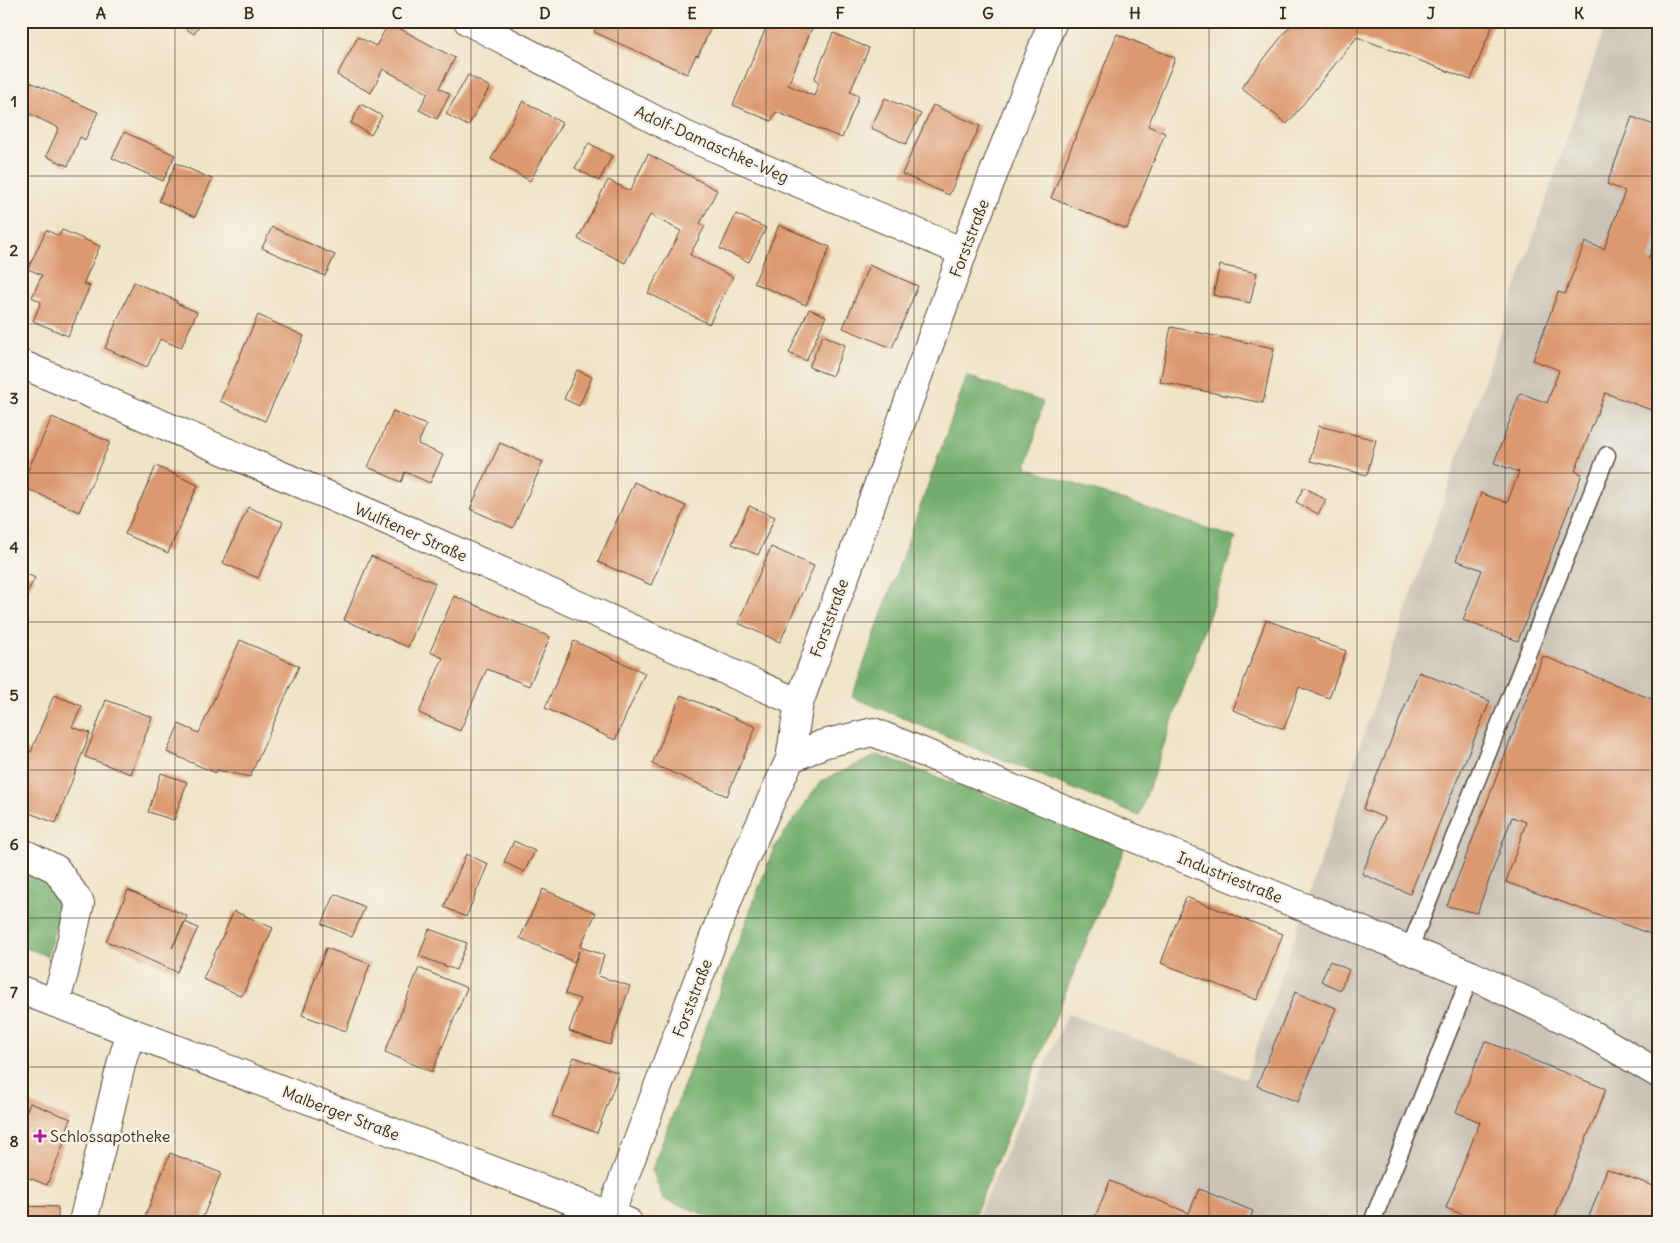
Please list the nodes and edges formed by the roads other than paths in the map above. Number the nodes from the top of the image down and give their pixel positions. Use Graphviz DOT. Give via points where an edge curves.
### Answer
graph roads {
  1 [pos="468,21"];
  2 [pos="1053,21"];
  3 [pos="963,252"];
  4 [pos="21,364"];
  5 [pos="1607,455"];
  6 [pos="798,703"];
  7 [pos="790,759"];
  8 [pos="21,852"];
  9 [pos="1409,950"];
  10 [pos="1471,975"];
  11 [pos="21,990"];
  12 [pos="55,1002"];
  13 [pos="131,1032"];
  14 [pos="1659,1074"];
  15 [pos="619,1218"];
  16 [pos="83,1222"];
  17 [pos="1372,1222"];
  1 -- 3 [label="street, Adolf-Damaschke-Weg" via="680,133"];
  2 -- 3 [label="street, Forststraße"];
  3 -- 6 [label="street, Forststraße"];
  4 -- 6 [label="street, Wulftener Straße" via="395,524"];
  5 -- 9 [label="lane"];
  6 -- 7 [label="street, Forststraße"];
  7 -- 9 [label="street, Industriestraße" via="824,744 873,732"];
  7 -- 15 [label="street, Forststraße" via="738,873"];
  8 -- 12 [label="street" via="56,869 80,903"];
  9 -- 10 [label="street, Industriestraße"];
  10 -- 14 [label="street, Industriestraße" via="1574,1024"];
  10 -- 17 [label="lane"];
  11 -- 12 [label="street, Malberger Straße"];
  12 -- 13 [label="street, Malberger Straße"];
  13 -- 15 [label="street, Malberger Straße"];
  13 -- 16 [label="street"];
}
